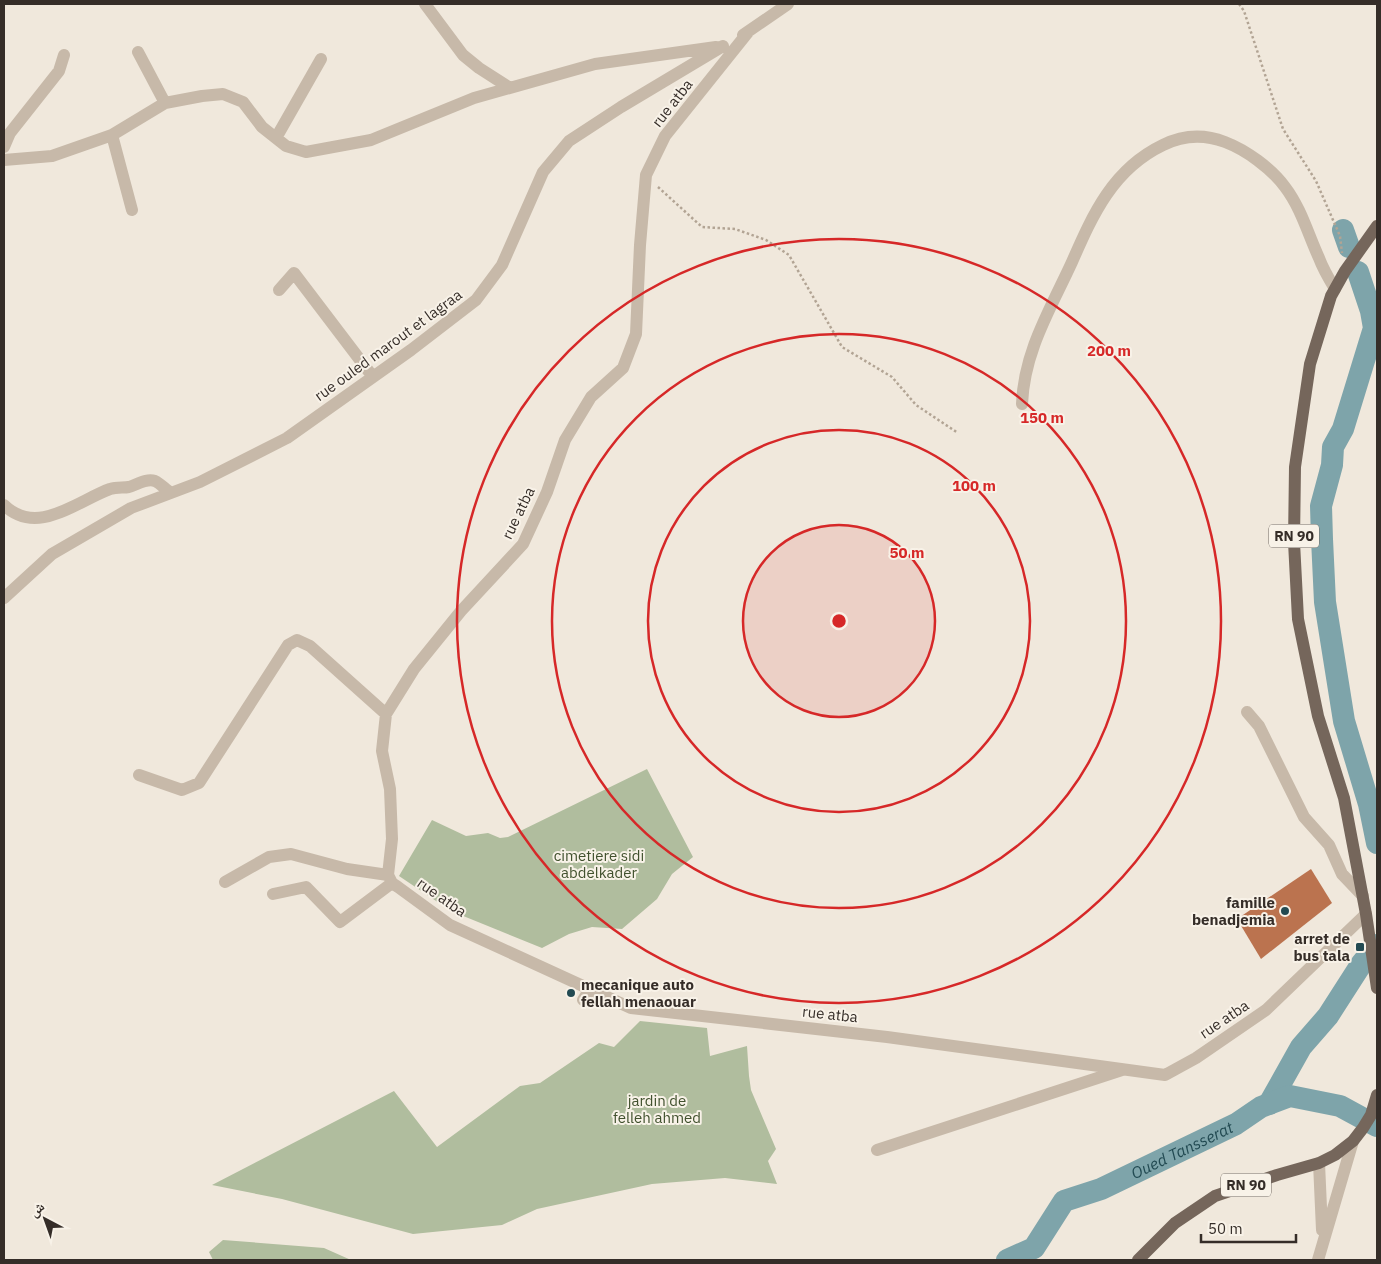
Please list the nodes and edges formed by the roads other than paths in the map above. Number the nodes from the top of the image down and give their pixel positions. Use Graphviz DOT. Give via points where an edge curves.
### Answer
graph roads {
  1 [pos="425,4"];
  2 [pos="788,4"];
  3 [pos="749,31"];
  4 [pos="723,46"];
  5 [pos="138,52"];
  6 [pos="64,56"];
  7 [pos="321,58"];
  8 [pos="510,88"];
  9 [pos="165,103"];
  10 [pos="112,135"];
  11 [pos="276,138"];
  12 [pos="4,148"];
  13 [pos="4,160"];
  14 [pos="132,210"];
  15 [pos="1377,226"];
  16 [pos="1335,288"];
  17 [pos="279,290"];
  18 [pos="373,377"];
  19 [pos="1022,404"];
  20 [pos="170,493"];
  21 [pos="4,505"];
  22 [pos="4,598"];
  23 [pos="1247,712"];
  24 [pos="386,714"];
  25 [pos="139,775"];
  26 [pos="390,879"];
  27 [pos="224,882"];
  28 [pos="273,894"];
  29 [pos="1363,896"];
  30 [pos="1366,914"];
  31 [pos="1377,980"];
  32 [pos="1124,1069"];
  33 [pos="1377,1095"];
  34 [pos="1353,1141"];
  35 [pos="877,1150"];
  36 [pos="1319,1163"];
  37 [pos="1323,1241"];
  38 [pos="1138,1260"];
  39 [pos="1318,1260"];
  1 -- 8 [label="street" via="463,55"];
  2 -- 3 [label="street"];
  3 -- 4 [label="street, rue ouled marout et lagraa"];
  3 -- 24 [label="street, rue atba" via="665,136 646,176 636,334 624,368 591,397 565,440 547,492 523,544 461,611 414,669"];
  4 -- 8 [label="street" via="595,64"];
  4 -- 18 [label="street, rue ouled marout et lagraa" via="569,141 543,172 502,265 476,300"];
  5 -- 9 [label="street"];
  6 -- 12 [label="street" via="59,71 10,133"];
  7 -- 11 [label="street"];
  8 -- 11 [label="street" via="474,98 371,140 306,152 286,146"];
  9 -- 10 [label="street"];
  9 -- 11 [label="street" via="223,94 242,102 262,127"];
  10 -- 13 [label="street" via="52,156"];
  10 -- 14 [label="street"];
  15 -- 16 [label="main road, RN 90"];
  16 -- 19 [label="street" via="1285,186 1250,154 1237,146 1195,136 1167,143 1137,160 1124,172 1097,210 1034,342"];
  16 -- 29 [label="main road, RN 90" via="1310,364 1295,467 1294,542 1298,619 1318,716 1344,798"];
  17 -- 18 [label="street" via="294,274"];
  18 -- 20 [label="street, rue ouled marout et lagraa" via="287,438 200,482"];
  20 -- 21 [label="street" via="155,481 144,481 108,490 61,513 36,518 22,517"];
  20 -- 22 [label="street, rue ouled marout et lagraa" via="131,508 52,554"];
  23 -- 29 [label="street" via="1259,726 1304,817 1329,844 1342,874"];
  24 -- 25 [label="street" via="310,646 297,640 288,646 199,783 182,790"];
  24 -- 26 [label="street, rue atba" via="382,751 390,789"];
  26 -- 27 [label="street" via="290,854 269,857"];
  26 -- 28 [label="street" via="340,922 306,887"];
  26 -- 32 [label="street, rue atba" via="450,925 586,995 631,1008 887,1037"];
  29 -- 30 [label="main road, RN 90"];
  30 -- 31 [label="main road, RN 90"];
  30 -- 32 [label="street, rue atba" via="1266,1010 1196,1058 1165,1075"];
  32 -- 35 [label="street"];
  33 -- 34 [label="main road, RN 90" via="1371,1115"];
  34 -- 36 [label="main road, RN 90"];
  34 -- 37 [label="street"];
  36 -- 37 [label="street"];
  36 -- 38 [label="main road, RN 90" via="1215,1196 1175,1223"];
  37 -- 39 [label="street"];
}
